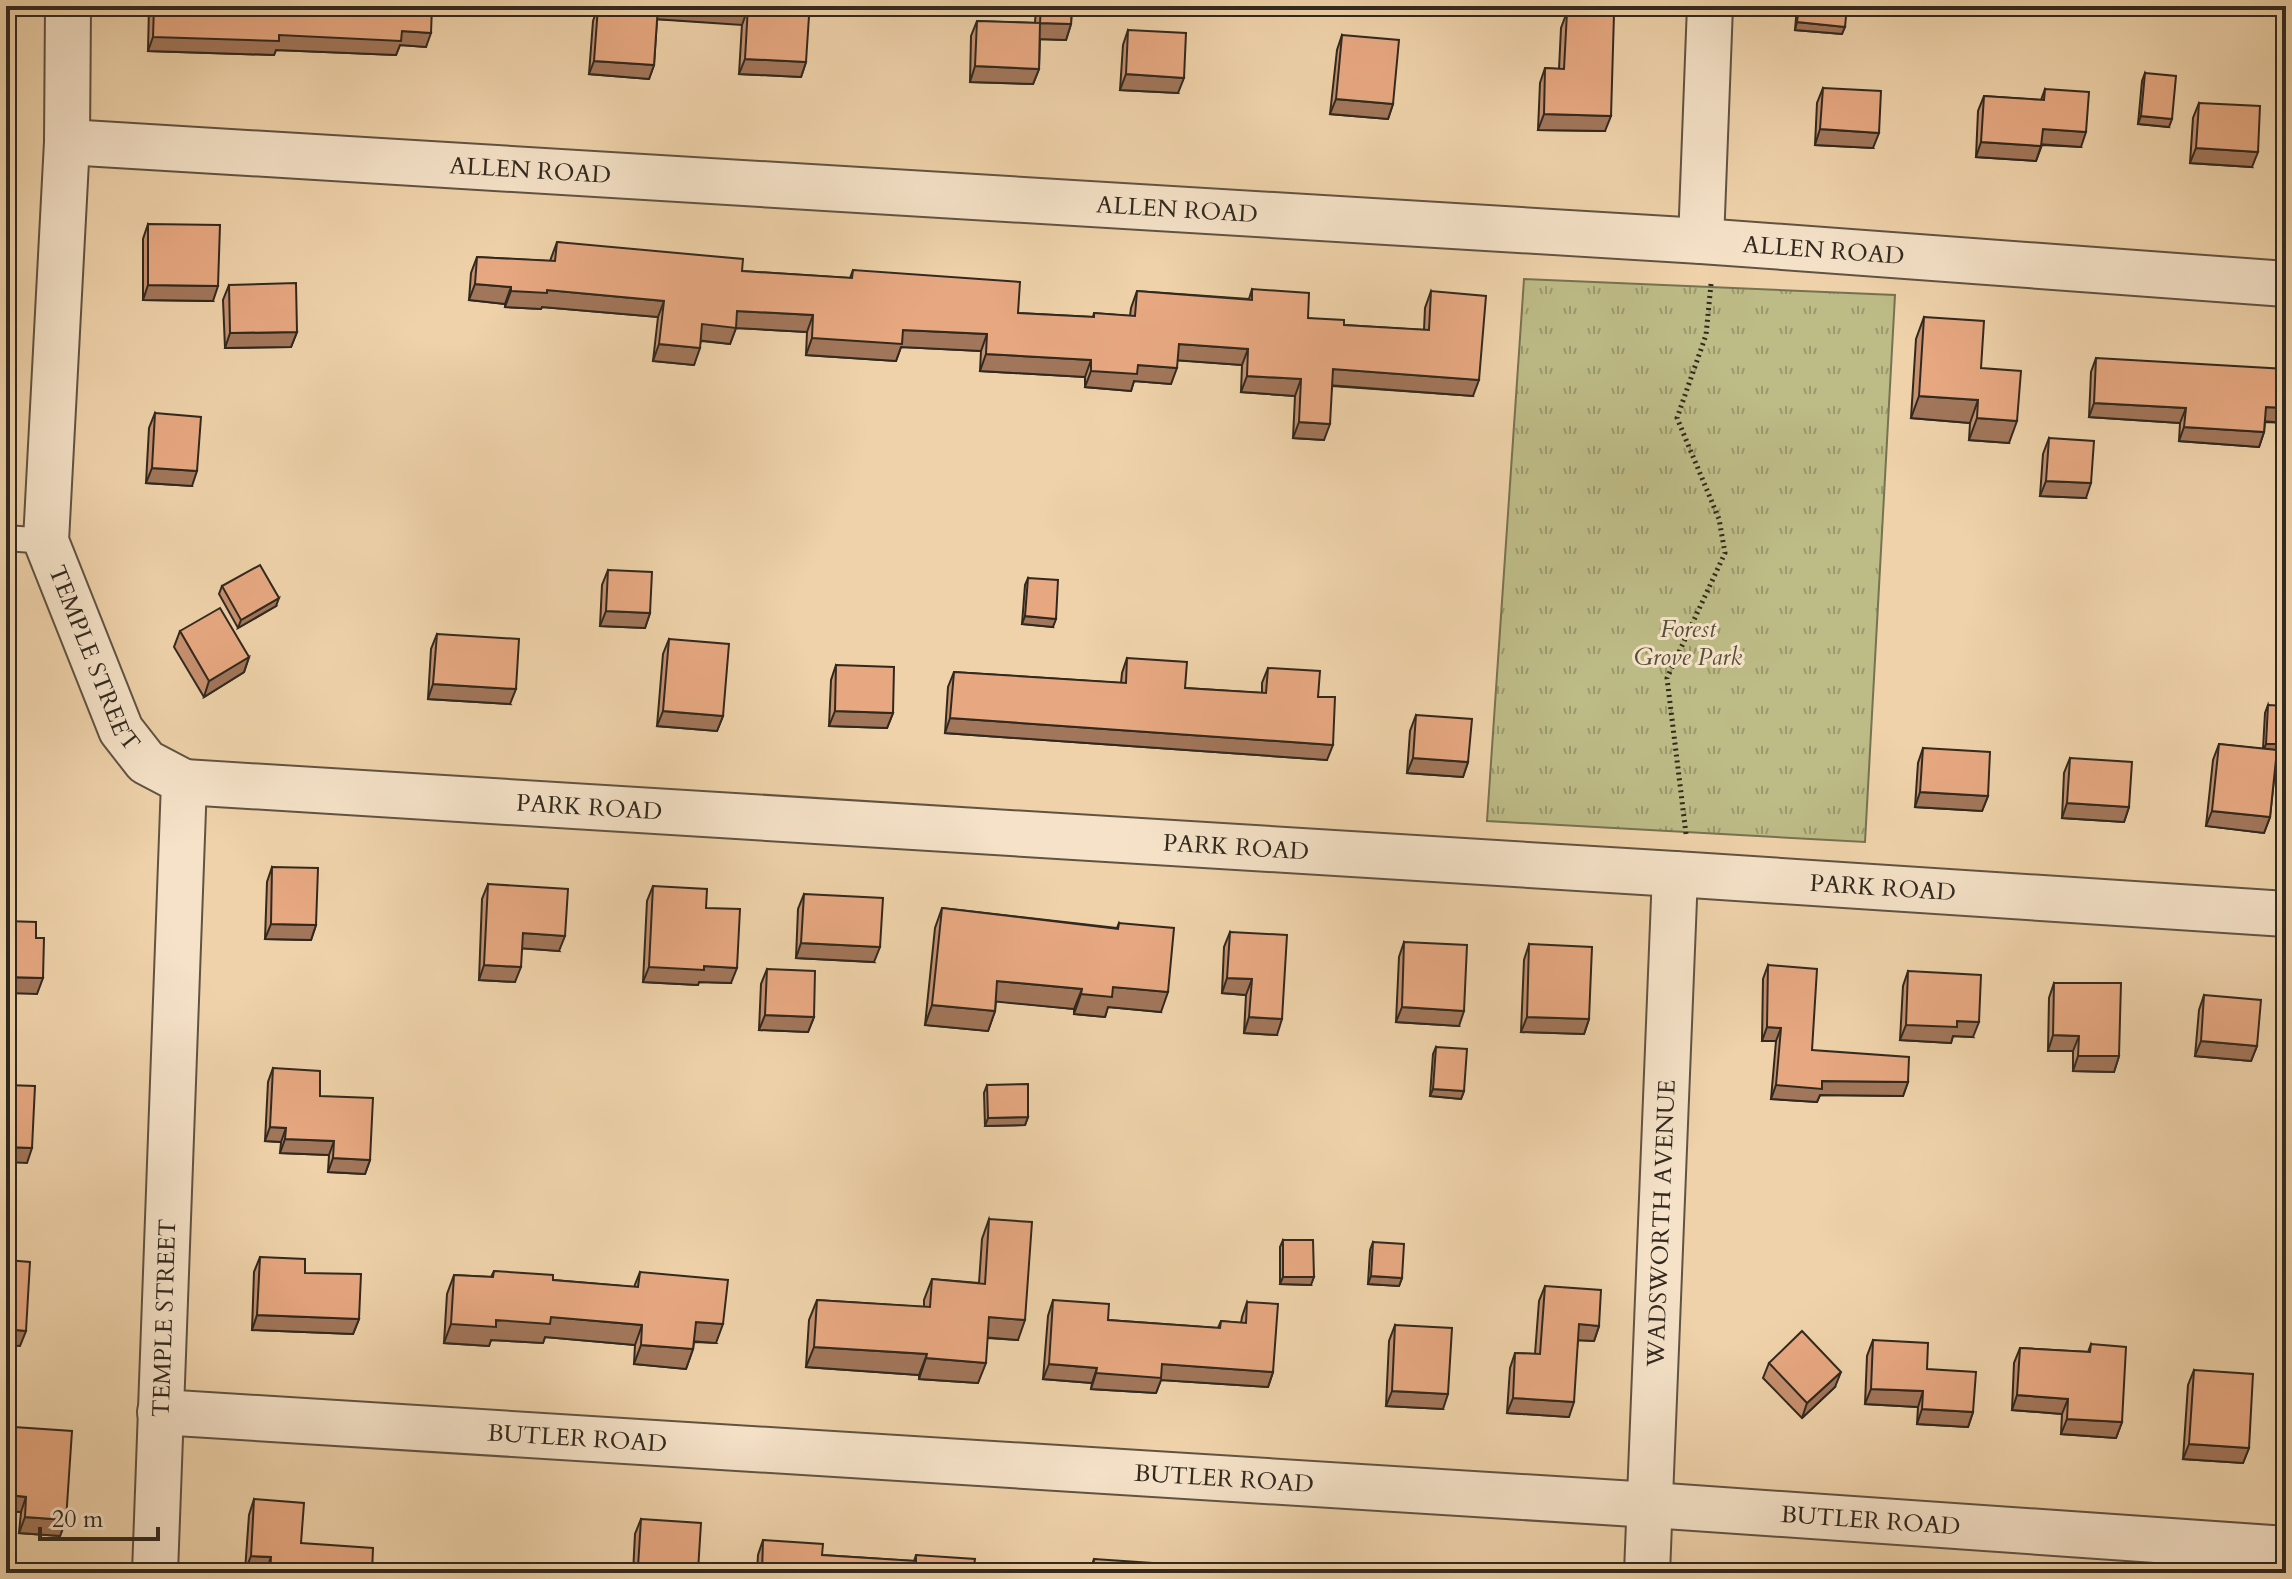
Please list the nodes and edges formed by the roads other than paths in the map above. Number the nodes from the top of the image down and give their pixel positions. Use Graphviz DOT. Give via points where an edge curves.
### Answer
graph roads {
  1 [pos="68,6"];
  2 [pos="1710,6"];
  3 [pos="67,142"];
  4 [pos="1701,241"];
  5 [pos="2286,284"];
  6 [pos="26,540"];
  7 [pos="184,782"];
  8 [pos="1683,874"];
  9 [pos="2286,914"];
  10 [pos="160,1412"];
  11 [pos="1651,1505"];
  12 [pos="2286,1549"];
  13 [pos="155,1573"];
  14 [pos="1647,1573"];
  1 -- 3 [label="street, TEMPLE STREET"];
  2 -- 4 [label="street"];
  3 -- 4 [label="street, ALLEN ROAD"];
  3 -- 6 [label="street, TEMPLE STREET"];
  4 -- 5 [label="street, ALLEN ROAD"];
  6 -- 7 [label="street, TEMPLE STREET" via="121,730 146,762"];
  7 -- 8 [label="street, PARK ROAD"];
  7 -- 10 [label="street, TEMPLE STREET"];
  8 -- 9 [label="street, PARK ROAD"];
  8 -- 11 [label="street, WADSWORTH AVENUE"];
  10 -- 11 [label="street, BUTLER ROAD"];
  10 -- 13 [label="street, TEMPLE STREET"];
  11 -- 12 [label="street, BUTLER ROAD"];
  11 -- 14 [label="street, WADSWORTH AVENUE"];
}
